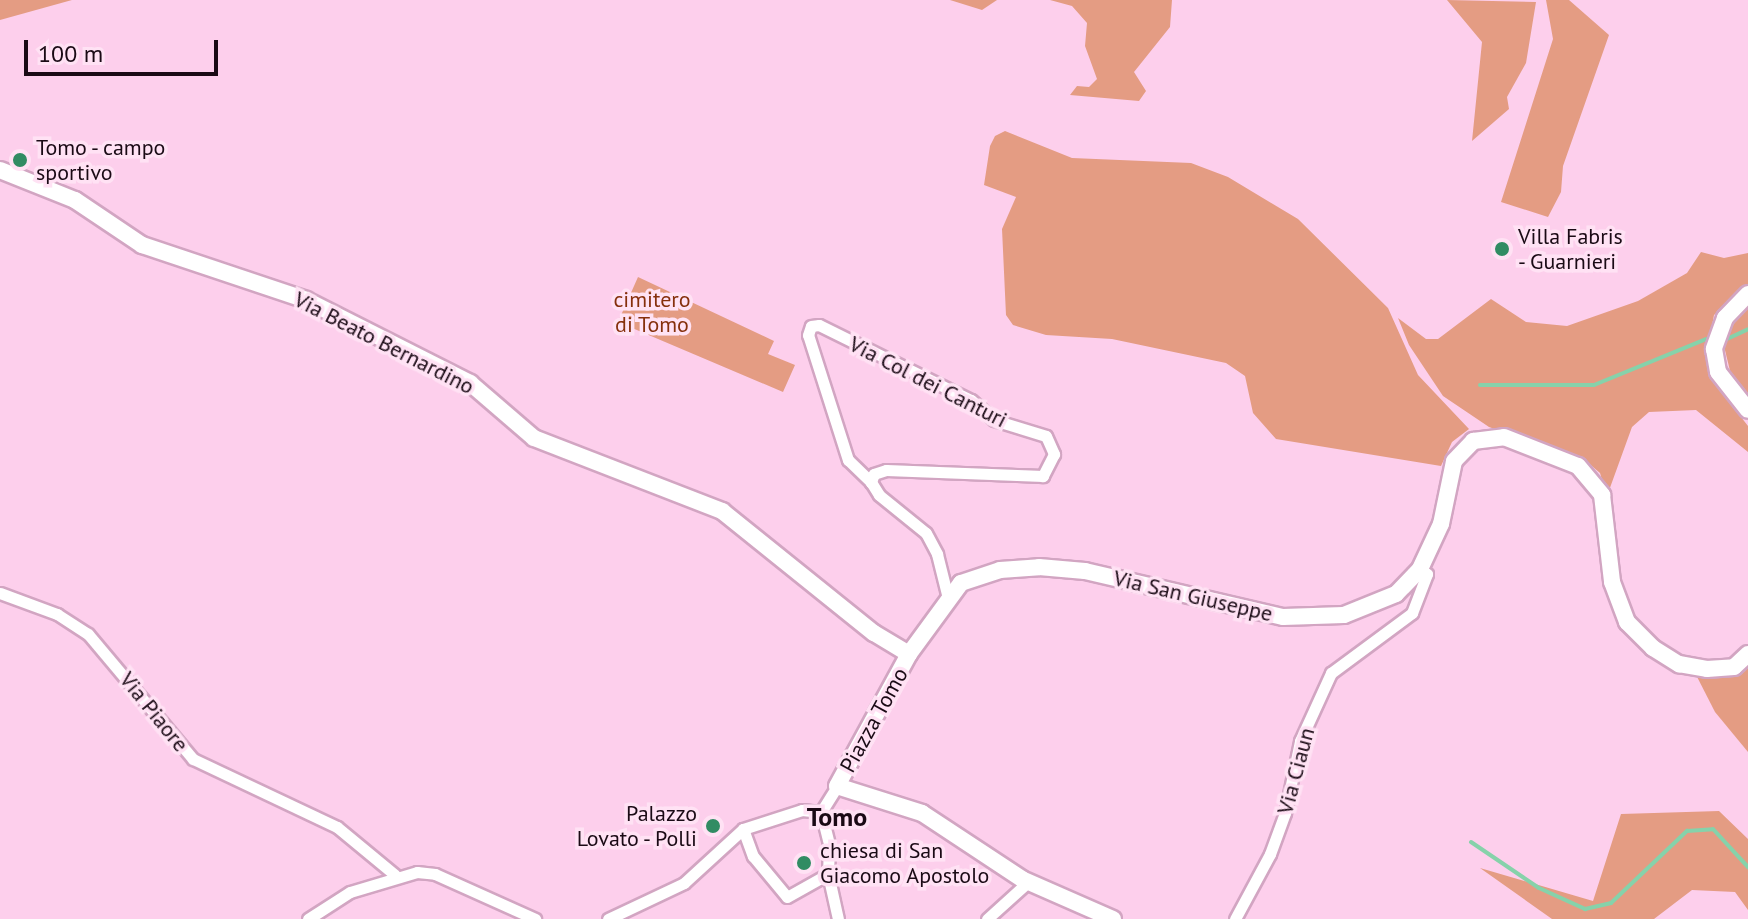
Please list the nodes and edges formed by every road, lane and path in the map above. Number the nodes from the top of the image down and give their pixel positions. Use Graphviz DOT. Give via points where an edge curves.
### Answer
graph roads {
  1 [pos="0,170"];
  2 [pos="1748,294"];
  3 [pos="1748,410"];
  4 [pos="871,482"];
  5 [pos="1420,569"];
  6 [pos="0,593"];
  7 [pos="948,598"];
  8 [pos="909,654"];
  9 [pos="1748,654"];
  10 [pos="837,786"];
  11 [pos="821,812"];
  12 [pos="743,829"];
  13 [pos="828,874"];
  14 [pos="395,875"];
  15 [pos="1028,882"];
  16 [pos="308,919"];
  17 [pos="535,919"];
  18 [pos="608,919"];
  19 [pos="838,919"];
  20 [pos="987,919"];
  21 [pos="1113,919"];
  22 [pos="1235,919"];
  1 -- 8 [label="street, Via Beato Bernardino" via="75,200 142,245 306,300 470,383 534,438 722,511 874,633"];
  2 -- 3 [label="street" via="1725,318 1714,349 1718,372"];
  4 -- 4 [label="street, Via Col dei Canturi" via="886,470 1043,476 1054,454 1046,436 994,420 971,400 819,325 811,326 808,335 848,460"];
  4 -- 7 [label="street, Via Col dei Canturi" via="890,507 926,533"];
  5 -- 7 [label="street, Via San Giuseppe" via="1396,594 1344,615 1283,617 1085,571 1039,567 1000,570 961,583"];
  5 -- 9 [label="street, Via San Giuseppe" via="1441,524 1454,461 1473,441 1504,437 1578,466 1602,495 1612,582 1627,622 1653,648 1679,664 1707,669 1734,667"];
  5 -- 22 [label="street, Via Ciaun" via="1427,574 1412,613 1331,673 1300,741 1270,854"];
  6 -- 14 [label="street, Via Piaore" via="57,614 88,634 193,759 337,827"];
  7 -- 8 [label="street, Via San Giuseppe"];
  8 -- 10 [label="street, Piazza Tomo"];
  10 -- 11 [label="street, Piazza Tomo"];
  10 -- 15 [label="street" via="922,813"];
  11 -- 12 [label="street" via="802,810"];
  11 -- 13 [label="street" via="828,835"];
  12 -- 13 [label="street" via="753,856 787,897"];
  12 -- 18 [label="street" via="684,883"];
  13 -- 19 [label="street"];
  14 -- 16 [label="street" via="350,892"];
  14 -- 17 [label="street" via="435,874"];
  15 -- 20 [label="street"];
  15 -- 21 [label="street"];
}
